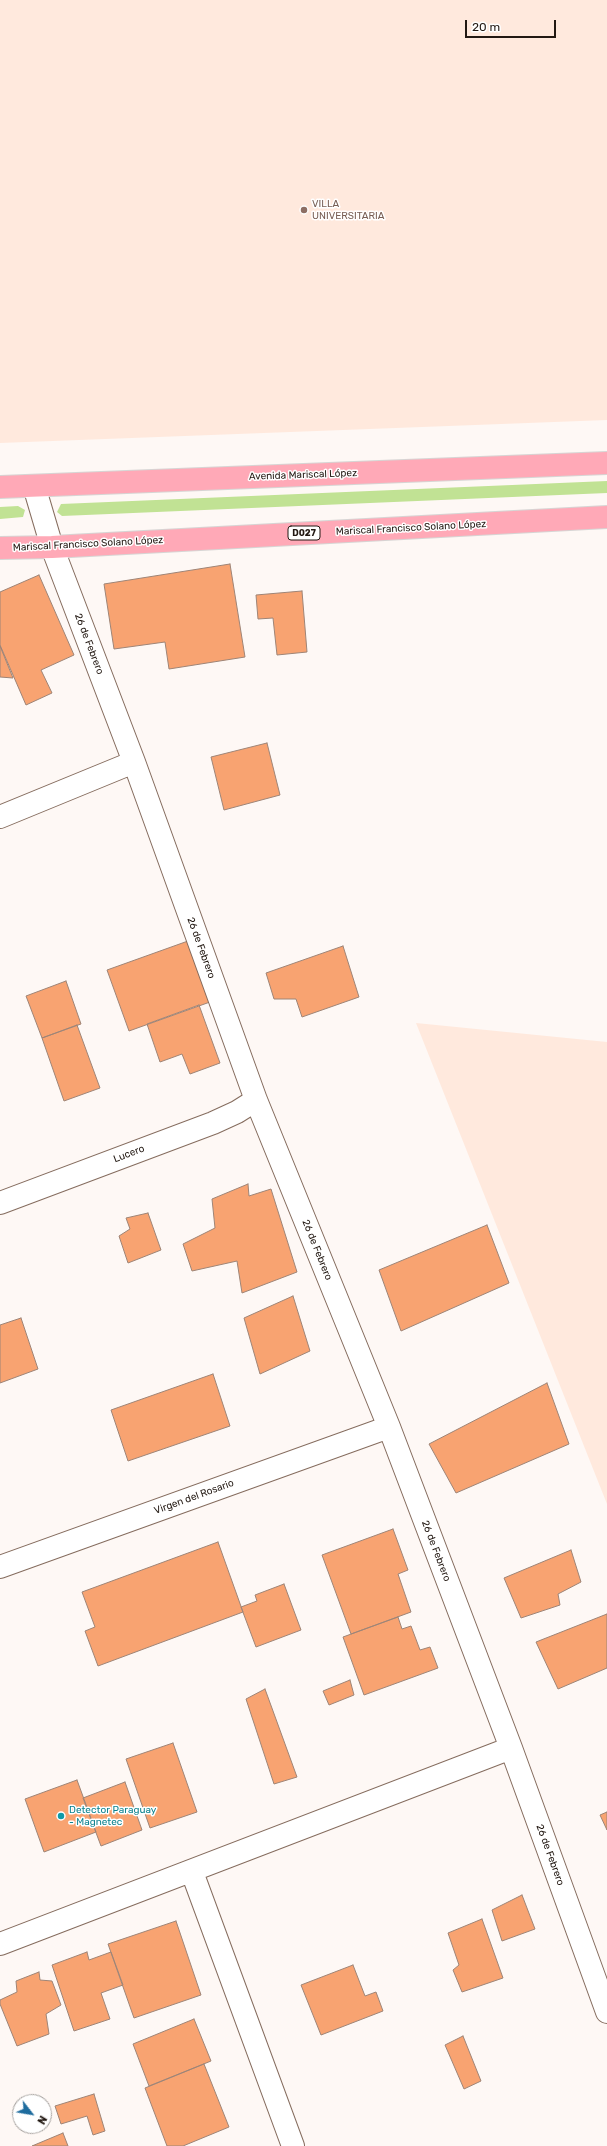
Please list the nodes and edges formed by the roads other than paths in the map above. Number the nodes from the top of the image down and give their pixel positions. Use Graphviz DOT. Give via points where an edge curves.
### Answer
graph roads {
  1 [pos="607,463"];
  2 [pos="34,486"];
  3 [pos="0,487"];
  4 [pos="607,517"];
  5 [pos="52,547"];
  6 [pos="0,548"];
  7 [pos="134,762"];
  8 [pos="0,817"];
  9 [pos="256,1100"];
  10 [pos="0,1203"];
  11 [pos="389,1427"];
  12 [pos="0,1567"];
  13 [pos="511,1748"];
  14 [pos="192,1872"];
  15 [pos="0,1944"];
  16 [pos="607,2012"];
  17 [pos="293,2146"];
  1 -- 2 [label="highway, Avenida Mariscal López"];
  2 -- 3 [label="highway, Avenida Mariscal López"];
  2 -- 5 [label="street, 26 de Febrero"];
  4 -- 5 [label="highway, Mariscal Francisco Solano López / D027"];
  5 -- 6 [label="highway, Mariscal Francisco Solano López / D027"];
  5 -- 7 [label="street, 26 de Febrero"];
  7 -- 8 [label="street"];
  7 -- 9 [label="street, 26 de Febrero"];
  9 -- 10 [label="street, Lucero" via="213,1123"];
  9 -- 11 [label="street, 26 de Febrero"];
  11 -- 12 [label="street, Virgen del Rosario"];
  11 -- 13 [label="street, 26 de Febrero"];
  13 -- 14 [label="street"];
  13 -- 16 [label="street, 26 de Febrero"];
  14 -- 15 [label="street"];
  14 -- 17 [label="street"];
}
